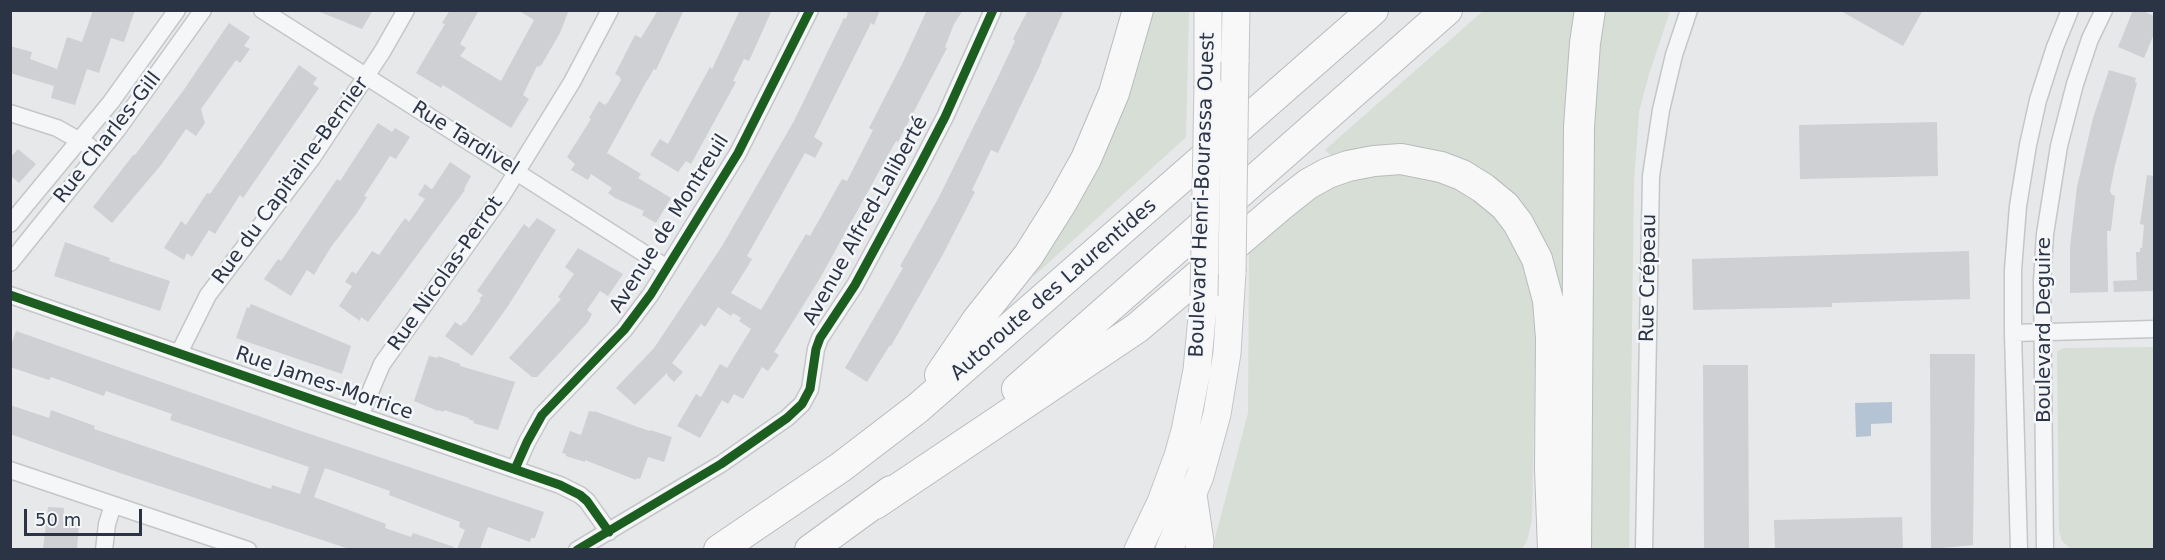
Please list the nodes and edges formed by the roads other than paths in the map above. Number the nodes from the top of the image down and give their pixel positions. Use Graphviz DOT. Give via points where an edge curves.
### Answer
graph roads {
  1 [pos="177,10"];
  2 [pos="203,10"];
  3 [pos="262,10"];
  4 [pos="406,10"];
  5 [pos="610,10"];
  6 [pos="810,10"];
  7 [pos="993,10"];
  8 [pos="1138,10"];
  9 [pos="1208,10"];
  10 [pos="1236,10"];
  11 [pos="1373,10"];
  12 [pos="1447,10"];
  13 [pos="1590,10"];
  14 [pos="1689,10"];
  15 [pos="2070,10"];
  16 [pos="2104,10"];
  17 [pos="366,76"];
  18 [pos="10,113"];
  19 [pos="81,140"];
  20 [pos="99,153"];
  21 [pos="517,171"];
  22 [pos="10,224"];
  23 [pos="10,263"];
  24 [pos="667,268"];
  25 [pos="10,295"];
  26 [pos="2154,329"];
  27 [pos="2043,332"];
  28 [pos="2013,333"];
  29 [pos="180,353"];
  30 [pos="918,408"];
  31 [pos="360,416"];
  32 [pos="515,469"];
  33 [pos="10,470"];
  34 [pos="1550,470"];
  35 [pos="1193,494"];
  36 [pos="875,504"];
  37 [pos="113,505"];
  38 [pos="609,532"];
  39 [pos="104,549"];
  40 [pos="248,549"];
  41 [pos="577,549"];
  42 [pos="719,549"];
  43 [pos="810,549"];
  44 [pos="1138,549"];
  45 [pos="1169,549"];
  46 [pos="1199,549"];
  47 [pos="1539,549"];
  48 [pos="1553,549"];
  49 [pos="1576,549"];
  50 [pos="1644,549"];
  51 [pos="2019,549"];
  52 [pos="2045,549"];
  1 -- 19 [label="street, Rue Charles-Gill"];
  2 -- 20 [label="street, Rue Charles-Gill"];
  3 -- 17 [label="street, Rue Tardivel"];
  4 -- 17 [label="street, Rue du Capitaine-Bernier"];
  5 -- 21 [label="street, Rue Nicolas-Perrot" via="572,82"];
  6 -- 24 [label="street, Avenue de Montreuil" via="738,153"];
  7 -- 38 [label="street, Avenue Alfred-Laliberté" via="928,152 855,285 820,338 810,389 802,404 720,464"];
  8 -- 30 [label="highway" via="1114,93 1086,159 1028,256 978,319"];
  9 -- 44 [label="main road, Boulevard Henri-Bourassa Ouest, bridge" via="1203,327 1195,386 1180,448 1161,502"];
  10 -- 35 [label="main road, Boulevard Henri-Bourassa Ouest, bridge" via="1228,341 1212,436"];
  11 -- 30 [label="highway, Autoroute des Laurentides"];
  12 -- 36 [label="highway" via="1098,319"];
  13 -- 49 [label="highway" via="1580,127"];
  14 -- 50 [label="street, Rue Crépeau" via="1661,110 1651,176"];
  15 -- 28 [label="street, Boulevard Deguire" via="2038,100 2028,145 2018,206"];
  16 -- 27 [label="street, Boulevard Deguire" via="2075,84 2053,177 2045,234"];
  17 -- 21 [label="street, Rue Tardivel"];
  17 -- 29 [label="street, Rue du Capitaine-Bernier" via="296,180 208,296"];
  18 -- 19 [label="street"];
  19 -- 20 [label="street"];
  19 -- 22 [label="street, Rue Charles-Gill"];
  20 -- 23 [label="street, Rue Charles-Gill"];
  21 -- 24 [label="street, Rue Tardivel"];
  21 -- 31 [label="street, Rue Nicolas-Perrot" via="382,364"];
  24 -- 32 [label="street, Avenue de Montreuil" via="624,330 542,416"];
  25 -- 29 [label="street, Rue James-Morrice"];
  26 -- 27 [label="street"];
  27 -- 28 [label="street"];
  27 -- 52 [label="street, Boulevard Deguire"];
  28 -- 51 [label="street, Boulevard Deguire"];
  29 -- 31 [label="street, Rue James-Morrice"];
  30 -- 42 [label="highway, Autoroute des Laurentides" via="833,473"];
  31 -- 32 [label="street, Rue James-Morrice"];
  32 -- 38 [label="street, Rue James-Morrice" via="580,495"];
  33 -- 37 [label="street"];
  34 -- 36 [label="highway" via="1550,322 1544,280 1529,240 1504,206 1470,179 1434,164 1383,160 1348,166 1308,184 1137,328"];
  34 -- 47 [label="highway"];
  34 -- 48 [label="highway"];
  35 -- 45 [label="main road, Boulevard Henri-Bourassa Ouest"];
  35 -- 46 [label="main road"];
  36 -- 43 [label="highway"];
  37 -- 39 [label="street"];
  37 -- 40 [label="street"];
  38 -- 41 [label="street, Avenue Alfred-Laliberté"];
}
